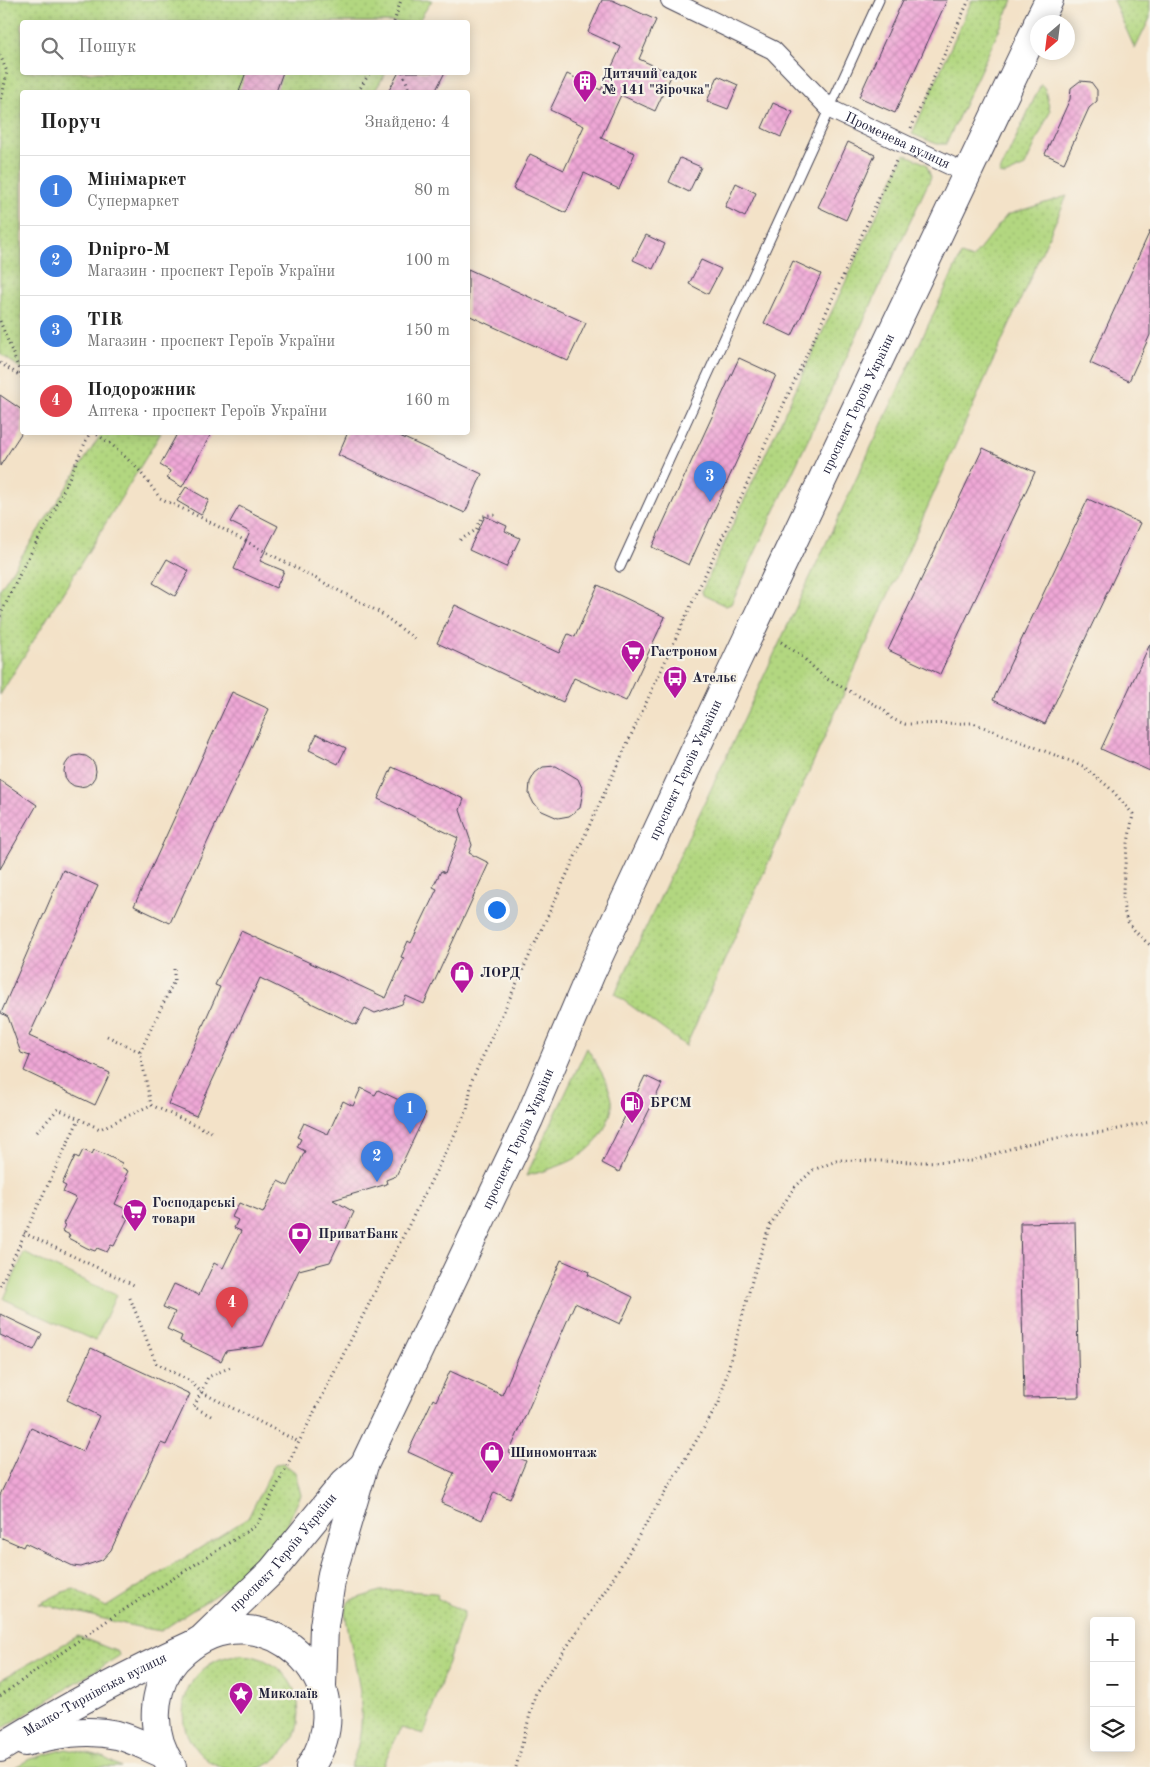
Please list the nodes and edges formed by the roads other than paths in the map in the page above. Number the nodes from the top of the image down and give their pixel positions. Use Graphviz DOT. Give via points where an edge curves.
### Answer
graph roads {
  1 [pos="670,0"];
  2 [pos="879,0"];
  3 [pos="1049,0"];
  4 [pos="1042,15"];
  5 [pos="1030,40"];
  6 [pos="830,109"];
  7 [pos="966,173"];
  8 [pos="620,567"];
  9 [pos="364,1465"];
  10 [pos="197,1642"];
  11 [pos="322,1685"];
  12 [pos="0,1749"];
  13 [pos="169,1763"];
  14 [pos="310,1767"];
  1 -- 6 [label="street" via="773,50"];
  2 -- 6 [label="lane"];
  3 -- 4 [label="main road, проспект Героїв України"];
  5 -- 7 [label="main road, проспект Героїв України"];
  6 -- 7 [label="street, Променева вулиця"];
  6 -- 8 [label="lane"];
  7 -- 9 [label="main road, проспект Героїв України" via="591,973 529,1119"];
  9 -- 10 [label="main road, проспект Героїв України" via="344,1483 272,1571"];
  9 -- 11 [label="main road, проспект Героїв України" via="332,1574 324,1626"];
  10 -- 11 [label="main road" via="221,1632 262,1632 298,1652"];
  10 -- 12 [label="main road, Малко-Тирнівська вулиця" via="58,1713"];
  10 -- 13 [label="main road, проспект Героїв України" via="168,1670 160,1686 155,1720"];
  11 -- 14 [label="main road" via="327,1721 324,1739"];
  12 -- 13 [label="main road, Малко-Тирнівська вулиця" via="49,1735 94,1732 118,1735"];
}
